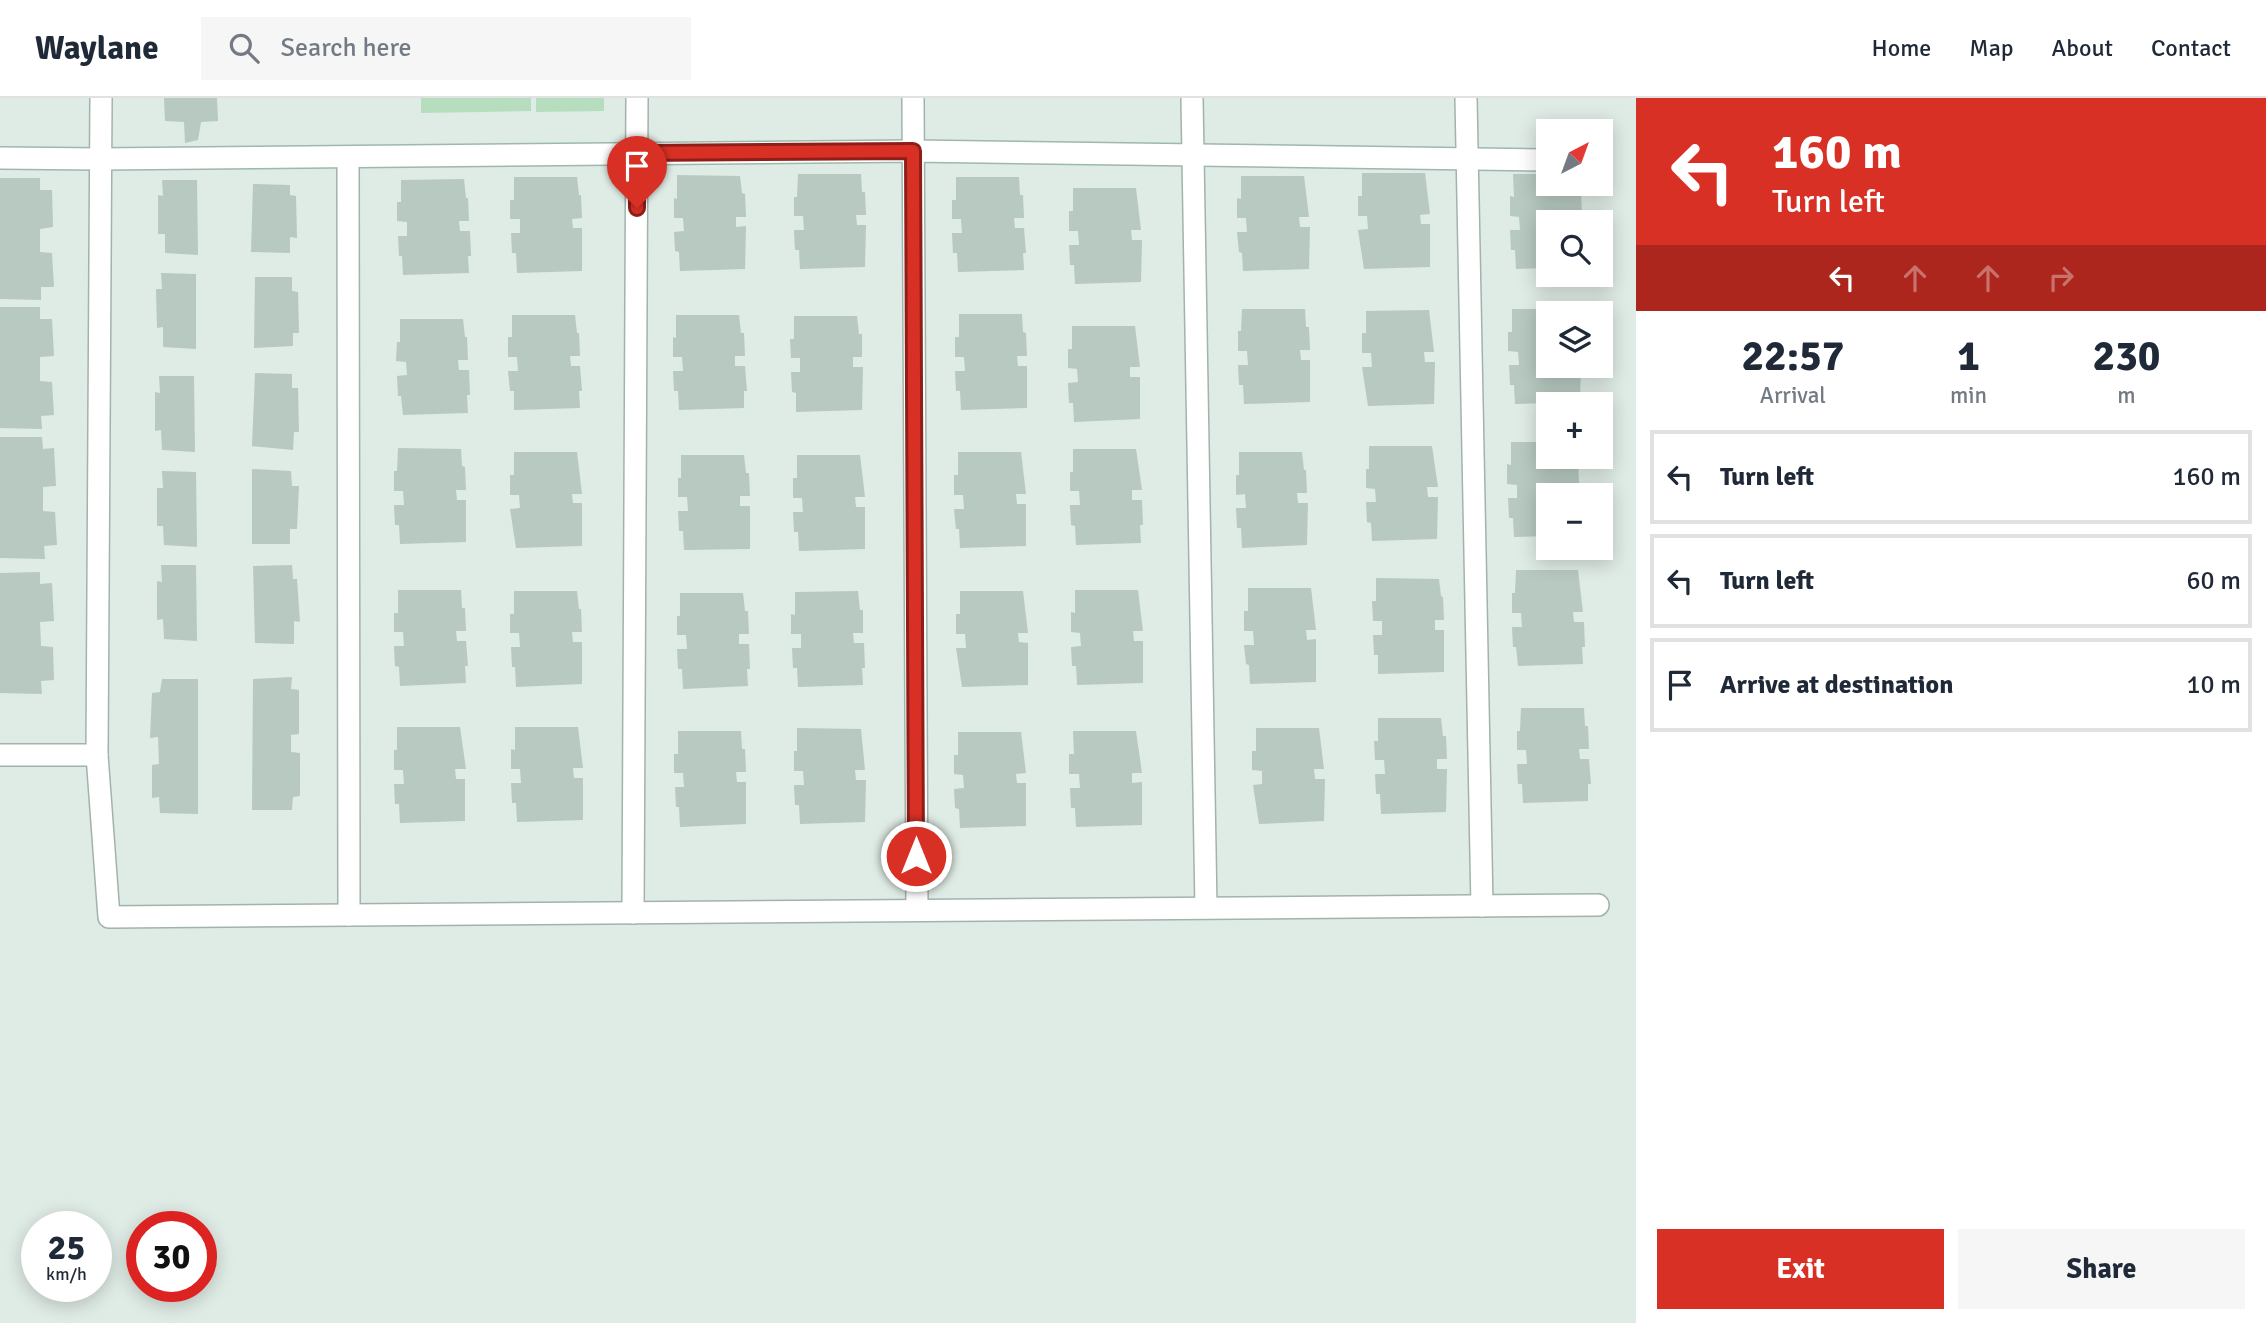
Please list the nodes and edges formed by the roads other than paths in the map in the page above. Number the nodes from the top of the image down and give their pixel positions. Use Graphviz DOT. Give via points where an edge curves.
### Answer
graph roads {
  1 [pos="101,98"];
  2 [pos="637,98"];
  3 [pos="913,98"];
  4 [pos="1192,98"];
  5 [pos="1466,98"];
  6 [pos="913,151"];
  7 [pos="637,153"];
  8 [pos="1192,155"];
  9 [pos="348,157"];
  10 [pos="0,158"];
  11 [pos="100,159"];
  12 [pos="1466,159"];
  13 [pos="1536,160"];
  14 [pos="0,755"];
  15 [pos="97,755"];
  16 [pos="1598,905"];
  17 [pos="1482,906"];
  18 [pos="1206,908"];
  19 [pos="917,910"];
  20 [pos="633,912"];
  21 [pos="349,915"];
  1 -- 11 [label="street"];
  2 -- 7 [label="street"];
  3 -- 6 [label="street"];
  4 -- 8 [label="street"];
  5 -- 12 [label="street"];
  6 -- 7 [label="street"];
  6 -- 8 [label="street"];
  6 -- 19 [label="street"];
  7 -- 9 [label="street"];
  7 -- 20 [label="street"];
  8 -- 12 [label="street"];
  8 -- 18 [label="street"];
  9 -- 11 [label="street"];
  9 -- 21 [label="street"];
  10 -- 11 [label="street"];
  11 -- 15 [label="street"];
  12 -- 13 [label="street"];
  12 -- 17 [label="street"];
  14 -- 15 [label="street"];
  15 -- 21 [label="street" via="109,917"];
  16 -- 17 [label="street"];
  17 -- 18 [label="street"];
  18 -- 19 [label="street"];
  19 -- 20 [label="street"];
  20 -- 21 [label="street"];
}
